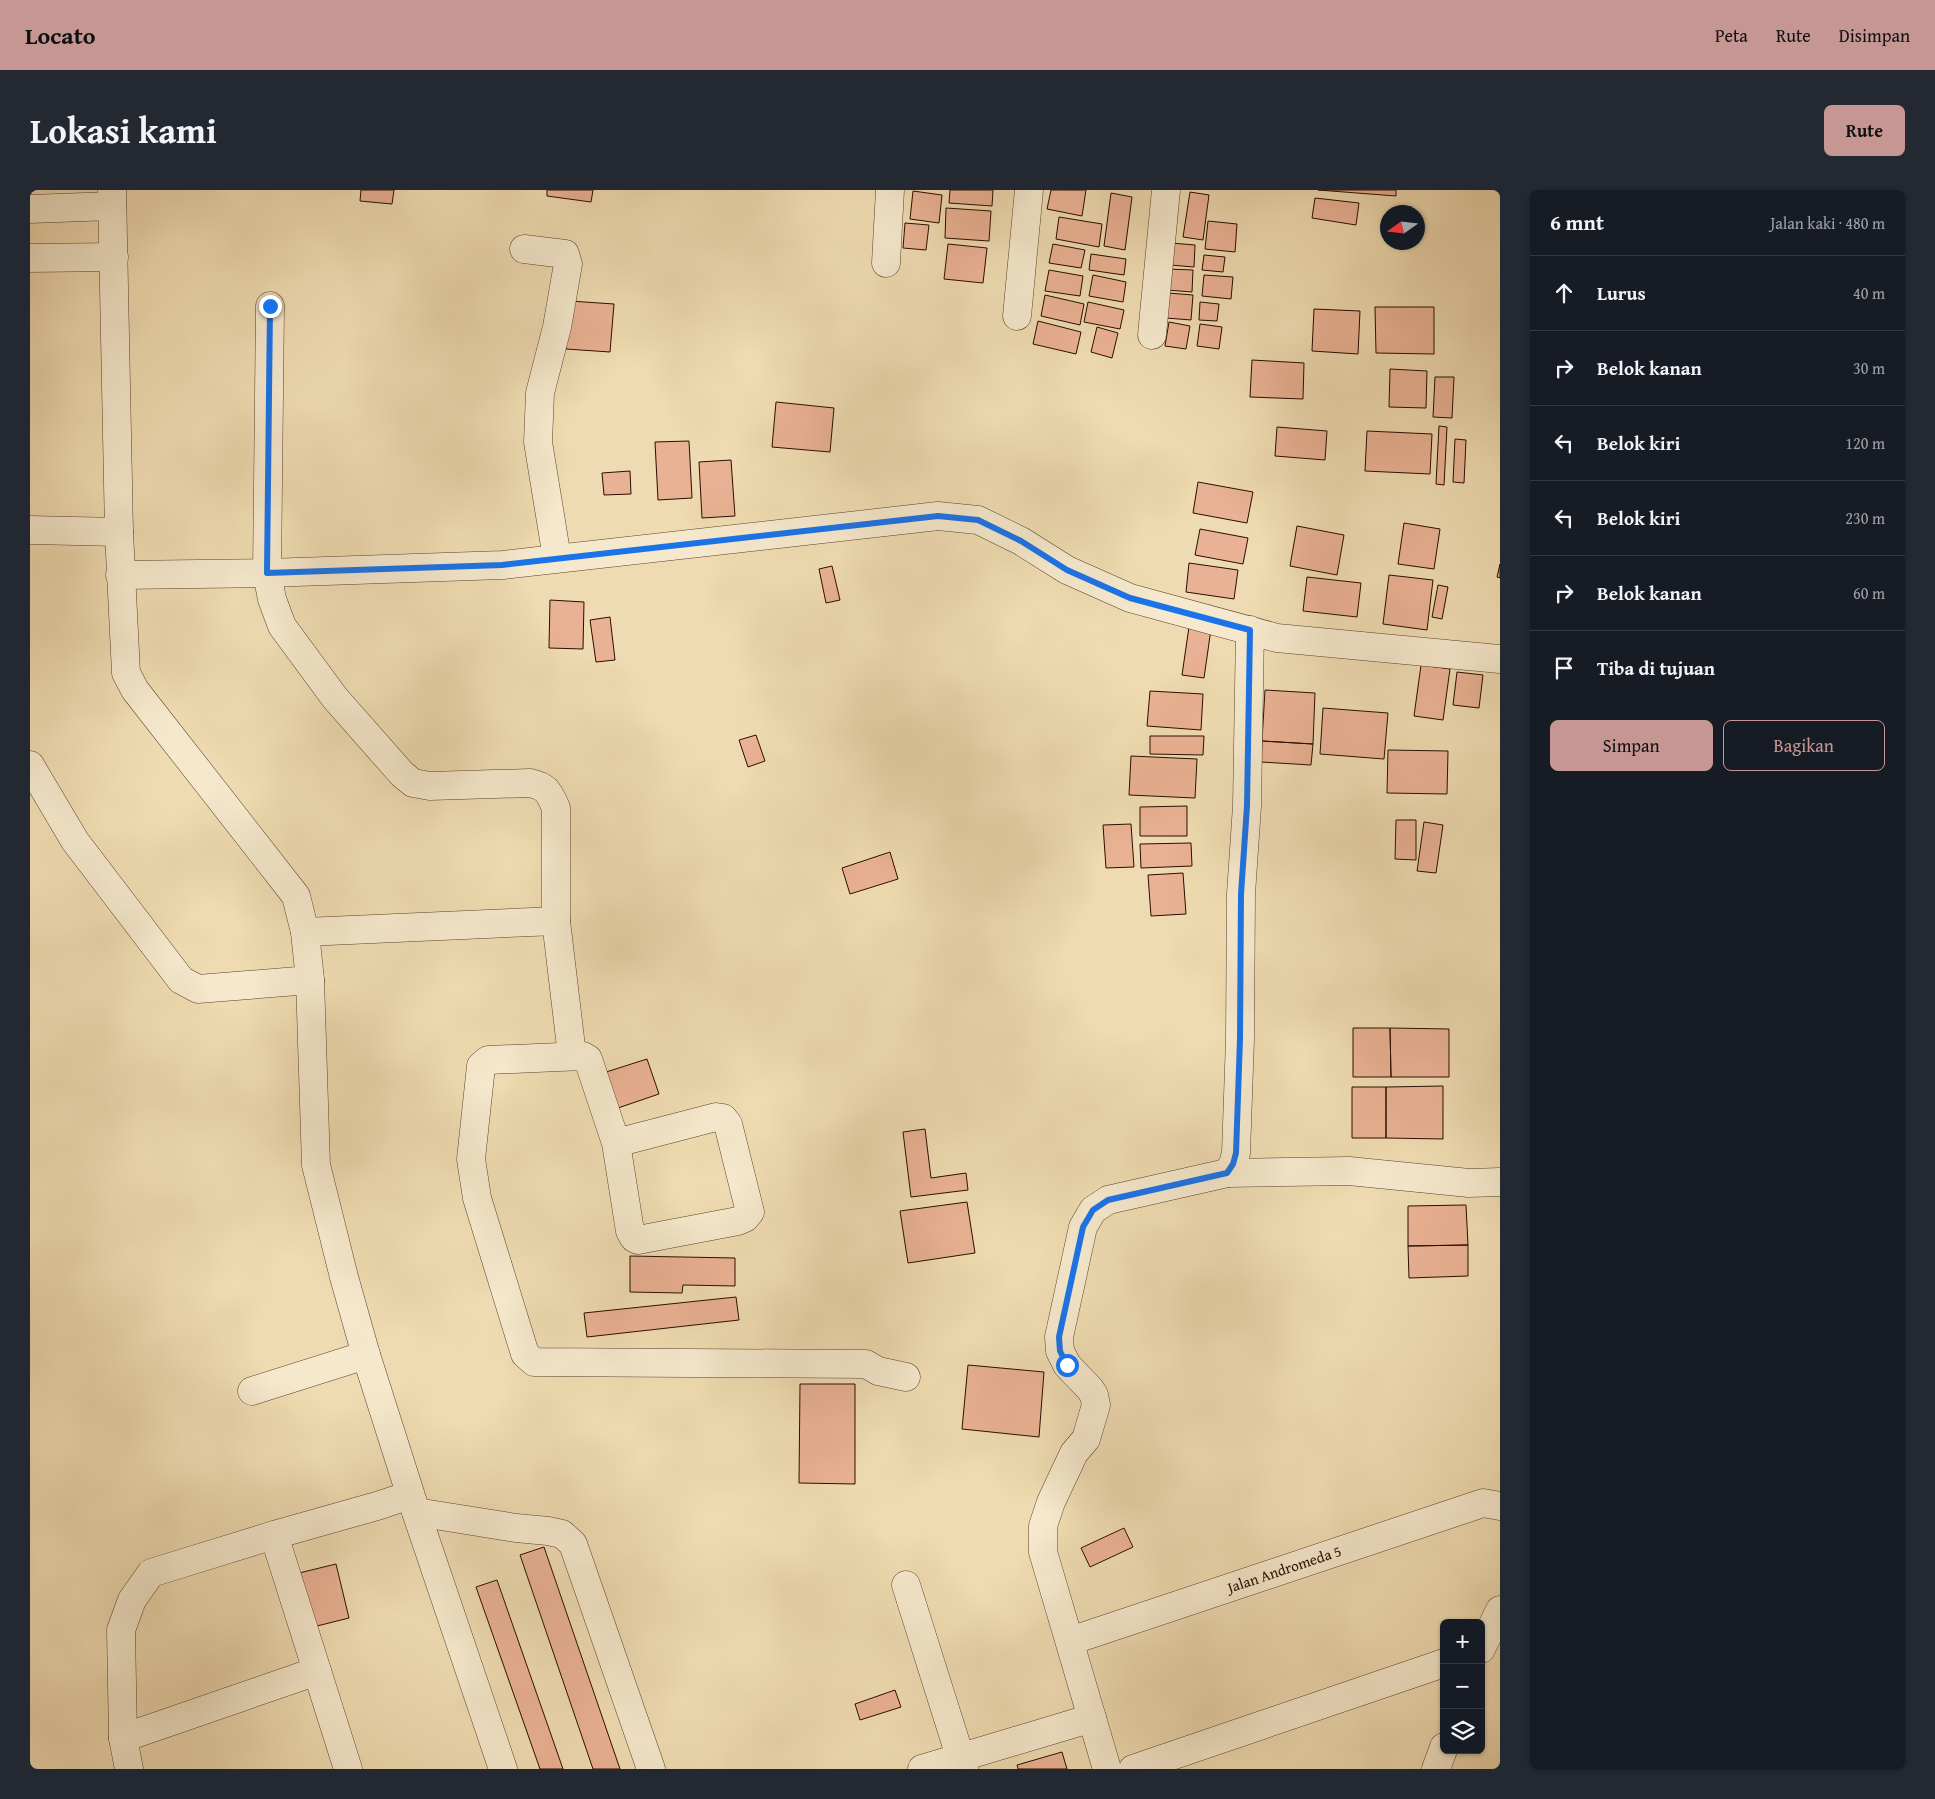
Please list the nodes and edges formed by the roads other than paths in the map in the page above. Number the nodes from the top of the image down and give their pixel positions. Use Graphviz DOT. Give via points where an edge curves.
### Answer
graph roads {
  1 [pos="890,190"];
  2 [pos="1029,190"];
  3 [pos="1166,190"];
  4 [pos="30,209"];
  5 [pos="113,226"];
  6 [pos="524,249"];
  7 [pos="30,258"];
  8 [pos="886,262"];
  9 [pos="270,306"];
  10 [pos="1017,316"];
  11 [pos="1152,335"];
  12 [pos="30,530"];
  13 [pos="119,532"];
  14 [pos="557,558"];
  15 [pos="267,573"];
  16 [pos="120,575"];
  17 [pos="1250,630"];
  18 [pos="1500,659"];
  19 [pos="30,765"];
  20 [pos="556,921"];
  21 [pos="305,932"];
  22 [pos="310,980"];
  23 [pos="572,1055"];
  24 [pos="616,1143"];
  25 [pos="1227,1173"];
  26 [pos="1500,1182"];
  27 [pos="366,1355"];
  28 [pos="906,1377"];
  29 [pos="252,1391"];
  30 [pos="413,1504"];
  31 [pos="1500,1506"];
  32 [pos="274,1534"];
  33 [pos="906,1585"];
  34 [pos="1500,1610"];
  35 [pos="1070,1641"];
  36 [pos="1485,1641"];
  37 [pos="1441,1664"];
  38 [pos="317,1672"];
  39 [pos="1092,1718"];
  40 [pos="123,1738"];
  41 [pos="1441,1754"];
  42 [pos="962,1763"];
  43 [pos="129,1769"];
  44 [pos="348,1769"];
  45 [pos="503,1769"];
  46 [pos="651,1769"];
  47 [pos="922,1769"];
  48 [pos="1107,1769"];
  49 [pos="1133,1769"];
  50 [pos="1436,1769"];
  1 -- 8 [label="street"];
  2 -- 10 [label="street"];
  3 -- 11 [label="street"];
  4 -- 5 [label="street"];
  5 -- 7 [label="street"];
  5 -- 13 [label="street"];
  6 -- 14 [label="street" via="566,254 568,264 557,327 540,393 538,442"];
  9 -- 15 [label="street"];
  12 -- 13 [label="street"];
  13 -- 16 [label="street"];
  14 -- 15 [label="street" via="502,565"];
  14 -- 17 [label="street" via="938,516 978,520 1021,541 1067,570 1130,598"];
  15 -- 16 [label="street"];
  15 -- 20 [label="street" via="282,626 335,698 413,783 430,786 530,783 549,792 556,808"];
  16 -- 21 [label="street" via="126,673 130,683 292,890"];
  17 -- 18 [label="street" via="1276,638"];
  17 -- 25 [label="street" via="1236,1153"];
  19 -- 22 [label="street" via="76,841 181,980 198,989"];
  20 -- 21 [label="street"];
  20 -- 23 [label="street"];
  21 -- 22 [label="street"];
  22 -- 27 [label="street" via="316,1165"];
  23 -- 24 [label="street" via="588,1059"];
  23 -- 28 [label="street" via="488,1060 481,1066 471,1159 477,1198 525,1354 534,1362 866,1364 878,1372"];
  24 -- 24 [label="street" via="716,1117 723,1118 728,1124 750,1212 738,1222 638,1240 634,1238 630,1231"];
  25 -- 26 [label="street" via="1349,1171 1468,1183"];
  25 -- 35 [label="street" via="1108,1200 1093,1210 1083,1227 1059,1337 1060,1351 1067,1365 1094,1395 1096,1405 1086,1439 1074,1453 1043,1526 1043,1552"];
  27 -- 29 [label="street"];
  27 -- 30 [label="street"];
  30 -- 32 [label="street" via="377,1506"];
  30 -- 45 [label="street"];
  30 -- 46 [label="street" via="516,1528 562,1534 573,1544"];
  31 -- 35 [label="street, Jalan Andromeda 5" via="1483,1503"];
  32 -- 38 [label="street"];
  32 -- 40 [label="street" via="151,1573 132,1600 121,1630"];
  33 -- 42 [label="street"];
  34 -- 36 [label="street"];
  35 -- 39 [label="street"];
  37 -- 49 [label="street"];
  38 -- 40 [label="street"];
  38 -- 44 [label="street"];
  39 -- 42 [label="street"];
  39 -- 48 [label="street"];
  40 -- 43 [label="street"];
  41 -- 50 [label="street"];
  42 -- 47 [label="street"];
}
